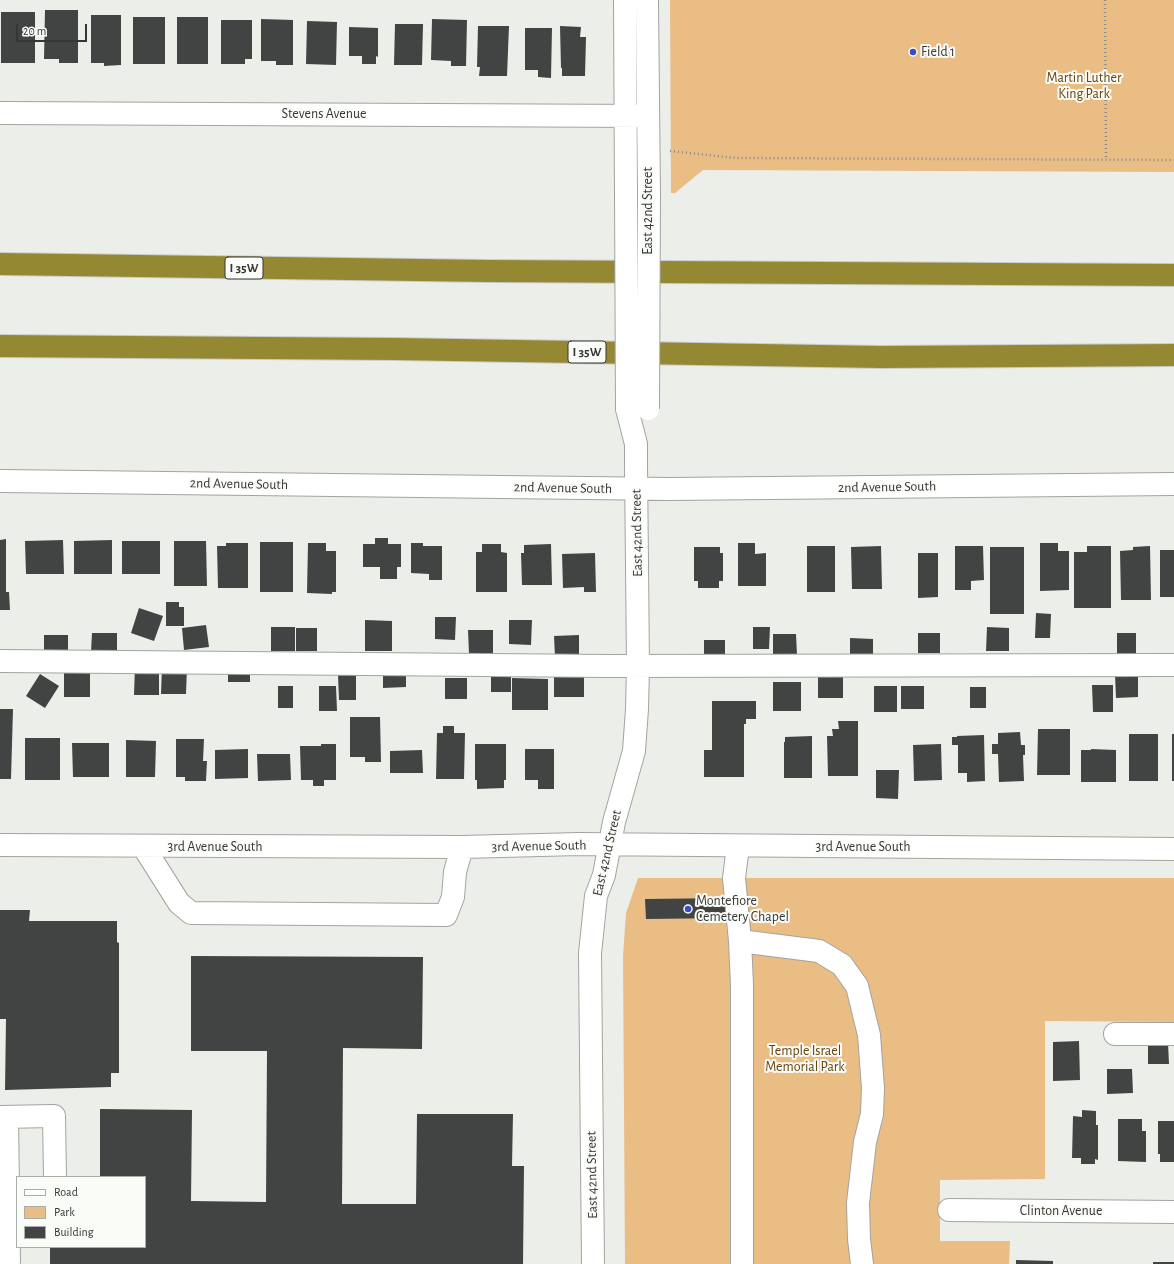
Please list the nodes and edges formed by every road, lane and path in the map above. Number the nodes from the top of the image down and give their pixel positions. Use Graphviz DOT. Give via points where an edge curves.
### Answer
graph roads {
  1 [pos="624,0"];
  2 [pos="647,0"];
  3 [pos="1105,0"];
  4 [pos="0,113"];
  5 [pos="626,115"];
  6 [pos="648,116"];
  7 [pos="668,151"];
  8 [pos="1106,160"];
  9 [pos="1174,160"];
  10 [pos="0,264"];
  11 [pos="1174,274"];
  12 [pos="0,346"];
  13 [pos="1174,355"];
  14 [pos="636,444"];
  15 [pos="0,481"];
  16 [pos="1174,484"];
  17 [pos="636,489"];
  18 [pos="0,661"];
  19 [pos="1174,665"];
  20 [pos="638,666"];
  21 [pos="0,845"];
  22 [pos="610,845"];
  23 [pos="143,846"];
  24 [pos="738,846"];
  25 [pos="462,847"];
  26 [pos="1174,849"];
  27 [pos="740,941"];
  28 [pos="1115,1034"];
  29 [pos="1174,1034"];
  30 [pos="4,1117"];
  31 [pos="55,1176"];
  32 [pos="12,1190"];
  33 [pos="949,1210"];
  34 [pos="1174,1212"];
  35 [pos="0,1261"];
  36 [pos="593,1264"];
  37 [pos="742,1264"];
  38 [pos="862,1264"];
  1 -- 5 [label="street, East 42nd Street"];
  2 -- 6 [label="street, East 42nd Street"];
  3 -- 8 [label="path"];
  4 -- 5 [label="street, Stevens Avenue"];
  5 -- 6 [label="street, Stevens Avenue"];
  5 -- 14 [label="street, East 42nd Street, bridge" via="627,409"];
  6 -- 14 [label="street, East 42nd Street, bridge" via="648,409"];
  7 -- 8 [label="path" via="736,158"];
  8 -- 9 [label="path"];
  10 -- 11 [label="highway, I 35W" via="488,272"];
  12 -- 13 [label="highway, I 35W" via="881,356"];
  14 -- 17 [label="street, East 42nd Street"];
  15 -- 17 [label="street, 2nd Avenue South"];
  16 -- 17 [label="street, 2nd Avenue South"];
  17 -- 20 [label="street, East 42nd Street"];
  18 -- 20 [label="street"];
  19 -- 20 [label="street"];
  20 -- 22 [label="street, East 42nd Street" via="634,751"];
  21 -- 23 [label="street, 3rd Avenue South"];
  22 -- 24 [label="street, 3rd Avenue South"];
  22 -- 25 [label="street, 3rd Avenue South"];
  22 -- 36 [label="street, East 42nd Street" via="604,875 596,896 590,953"];
  23 -- 25 [label="street, 3rd Avenue South"];
  23 -- 25 [label="street" via="179,904 191,913 446,915 453,897 455,872"];
  24 -- 26 [label="street, 3rd Avenue South"];
  24 -- 27 [label="street" via="734,878"];
  27 -- 37 [label="street"];
  27 -- 38 [label="street" via="819,951 842,965 856,986 869,1035 874,1088 858,1202 858,1240"];
  28 -- 29 [label="street"];
  30 -- 31 [label="street" via="54,1116"];
  30 -- 32 [label="street"];
  32 -- 35 [label="street" via="9,1261"];
  33 -- 34 [label="street, Clinton Avenue"];
}
